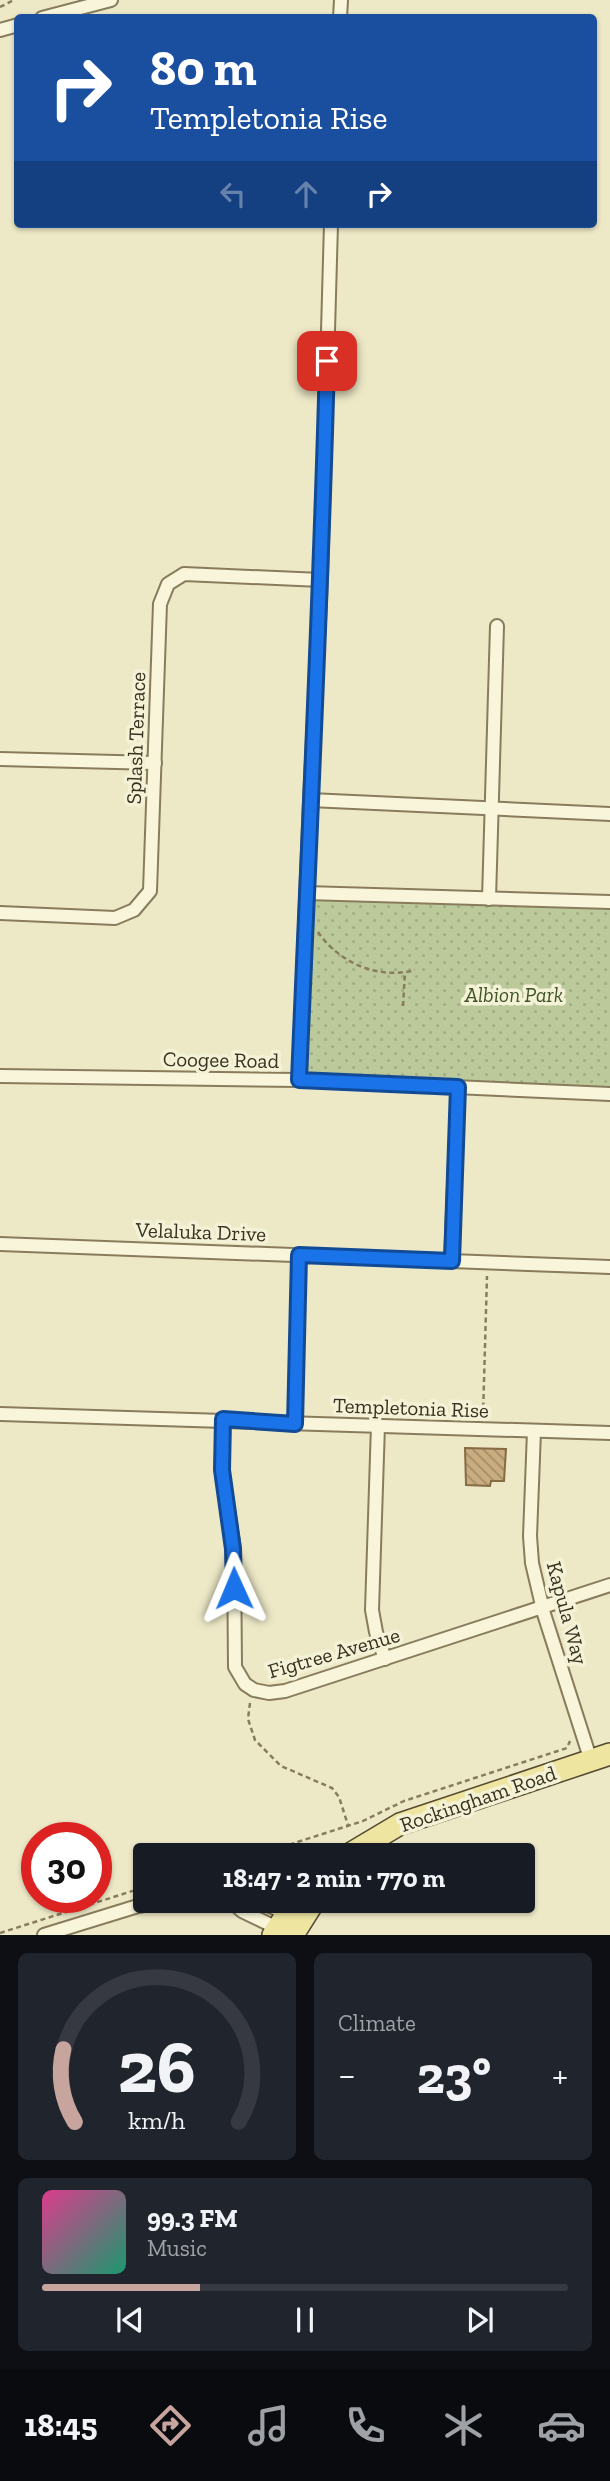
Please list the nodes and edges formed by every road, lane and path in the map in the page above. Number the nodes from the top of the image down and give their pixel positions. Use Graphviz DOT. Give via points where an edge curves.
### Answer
graph roads {
  1 [pos="14,0"];
  2 [pos="111,0"];
  3 [pos="0,8"];
  4 [pos="57,14"];
  5 [pos="331,228"];
  6 [pos="321,580"];
  7 [pos="497,626"];
  8 [pos="0,759"];
  9 [pos="155,763"];
  10 [pos="310,800"];
  11 [pos="491,809"];
  12 [pos="610,814"];
  13 [pos="306,893"];
  14 [pos="489,898"];
  15 [pos="610,902"];
  16 [pos="0,913"];
  17 [pos="318,932"];
  18 [pos="415,970"];
  19 [pos="405,972"];
  20 [pos="403,1006"];
  21 [pos="0,1076"];
  22 [pos="299,1080"];
  23 [pos="458,1087"];
  24 [pos="610,1094"];
  25 [pos="0,1244"];
  26 [pos="299,1255"];
  27 [pos="452,1261"];
  28 [pos="488,1262"];
  29 [pos="610,1267"];
  30 [pos="0,1414"];
  31 [pos="223,1419"];
  32 [pos="295,1424"];
  33 [pos="379,1425"];
  34 [pos="482,1429"];
  35 [pos="534,1431"];
  36 [pos="610,1433"];
  37 [pos="610,1585"];
  38 [pos="542,1607"];
  39 [pos="385,1659"];
  40 [pos="254,1690"];
  41 [pos="601,1757"];
  42 [pos="348,1826"];
  43 [pos="368,1843"];
  44 [pos="133,1891"];
  45 [pos="133,1908"];
  46 [pos="249,1913"];
  47 [pos="274,1913"];
  48 [pos="288,1924"];
  49 [pos="0,1933"];
  50 [pos="44,1935"];
  1 -- 3 [label="path"];
  2 -- 4 [label="street"];
  5 -- 6 [label="street"];
  6 -- 9 [label="street, Splash Terrace" via="184,574 167,584 160,604"];
  6 -- 10 [label="street"];
  7 -- 11 [label="street"];
  8 -- 9 [label="street"];
  9 -- 16 [label="street, Splash Terrace" via="150,891 134,910 114,918"];
  10 -- 11 [label="street"];
  10 -- 13 [label="street"];
  11 -- 12 [label="street"];
  11 -- 14 [label="street"];
  13 -- 14 [label="street"];
  13 -- 22 [label="street"];
  14 -- 15 [label="street"];
  17 -- 19 [label="path" via="353,963 370,970"];
  18 -- 19 [label="path"];
  19 -- 20 [label="path"];
  21 -- 22 [label="street, Coogee Road"];
  22 -- 23 [label="street, Coogee Road"];
  23 -- 24 [label="street, Coogee Road"];
  23 -- 27 [label="street"];
  25 -- 26 [label="street, Velaluka Drive"];
  26 -- 27 [label="street, Velaluka Drive"];
  26 -- 32 [label="street"];
  27 -- 28 [label="street, Velaluka Drive"];
  28 -- 29 [label="street, Velaluka Drive"];
  28 -- 34 [label="path"];
  30 -- 31 [label="street, Templetonia Rise"];
  31 -- 32 [label="street, Templetonia Rise"];
  31 -- 40 [label="street, Figtree Avenue" via="222,1470 234,1562 233,1656 239,1676"];
  32 -- 33 [label="street, Templetonia Rise"];
  33 -- 34 [label="street, Templetonia Rise"];
  33 -- 39 [label="street" via="372,1610"];
  34 -- 35 [label="street, Templetonia Rise"];
  35 -- 36 [label="street, Templetonia Rise"];
  35 -- 38 [label="street, Kapula Way" via="531,1550"];
  37 -- 38 [label="street, Figtree Avenue"];
  38 -- 39 [label="street, Figtree Avenue"];
  38 -- 41 [label="street, Kapula Way"];
  39 -- 40 [label="street, Figtree Avenue" via="277,1693"];
  40 -- 42 [label="path" via="248,1719 255,1740 281,1766 332,1788"];
  41 -- 43 [label="main road, Rockingham Road" via="400,1824"];
  44 -- 49 [label="path"];
  45 -- 50 [label="street"];
  46 -- 48 [label="street"];
  47 -- 48 [label="street"];
}
